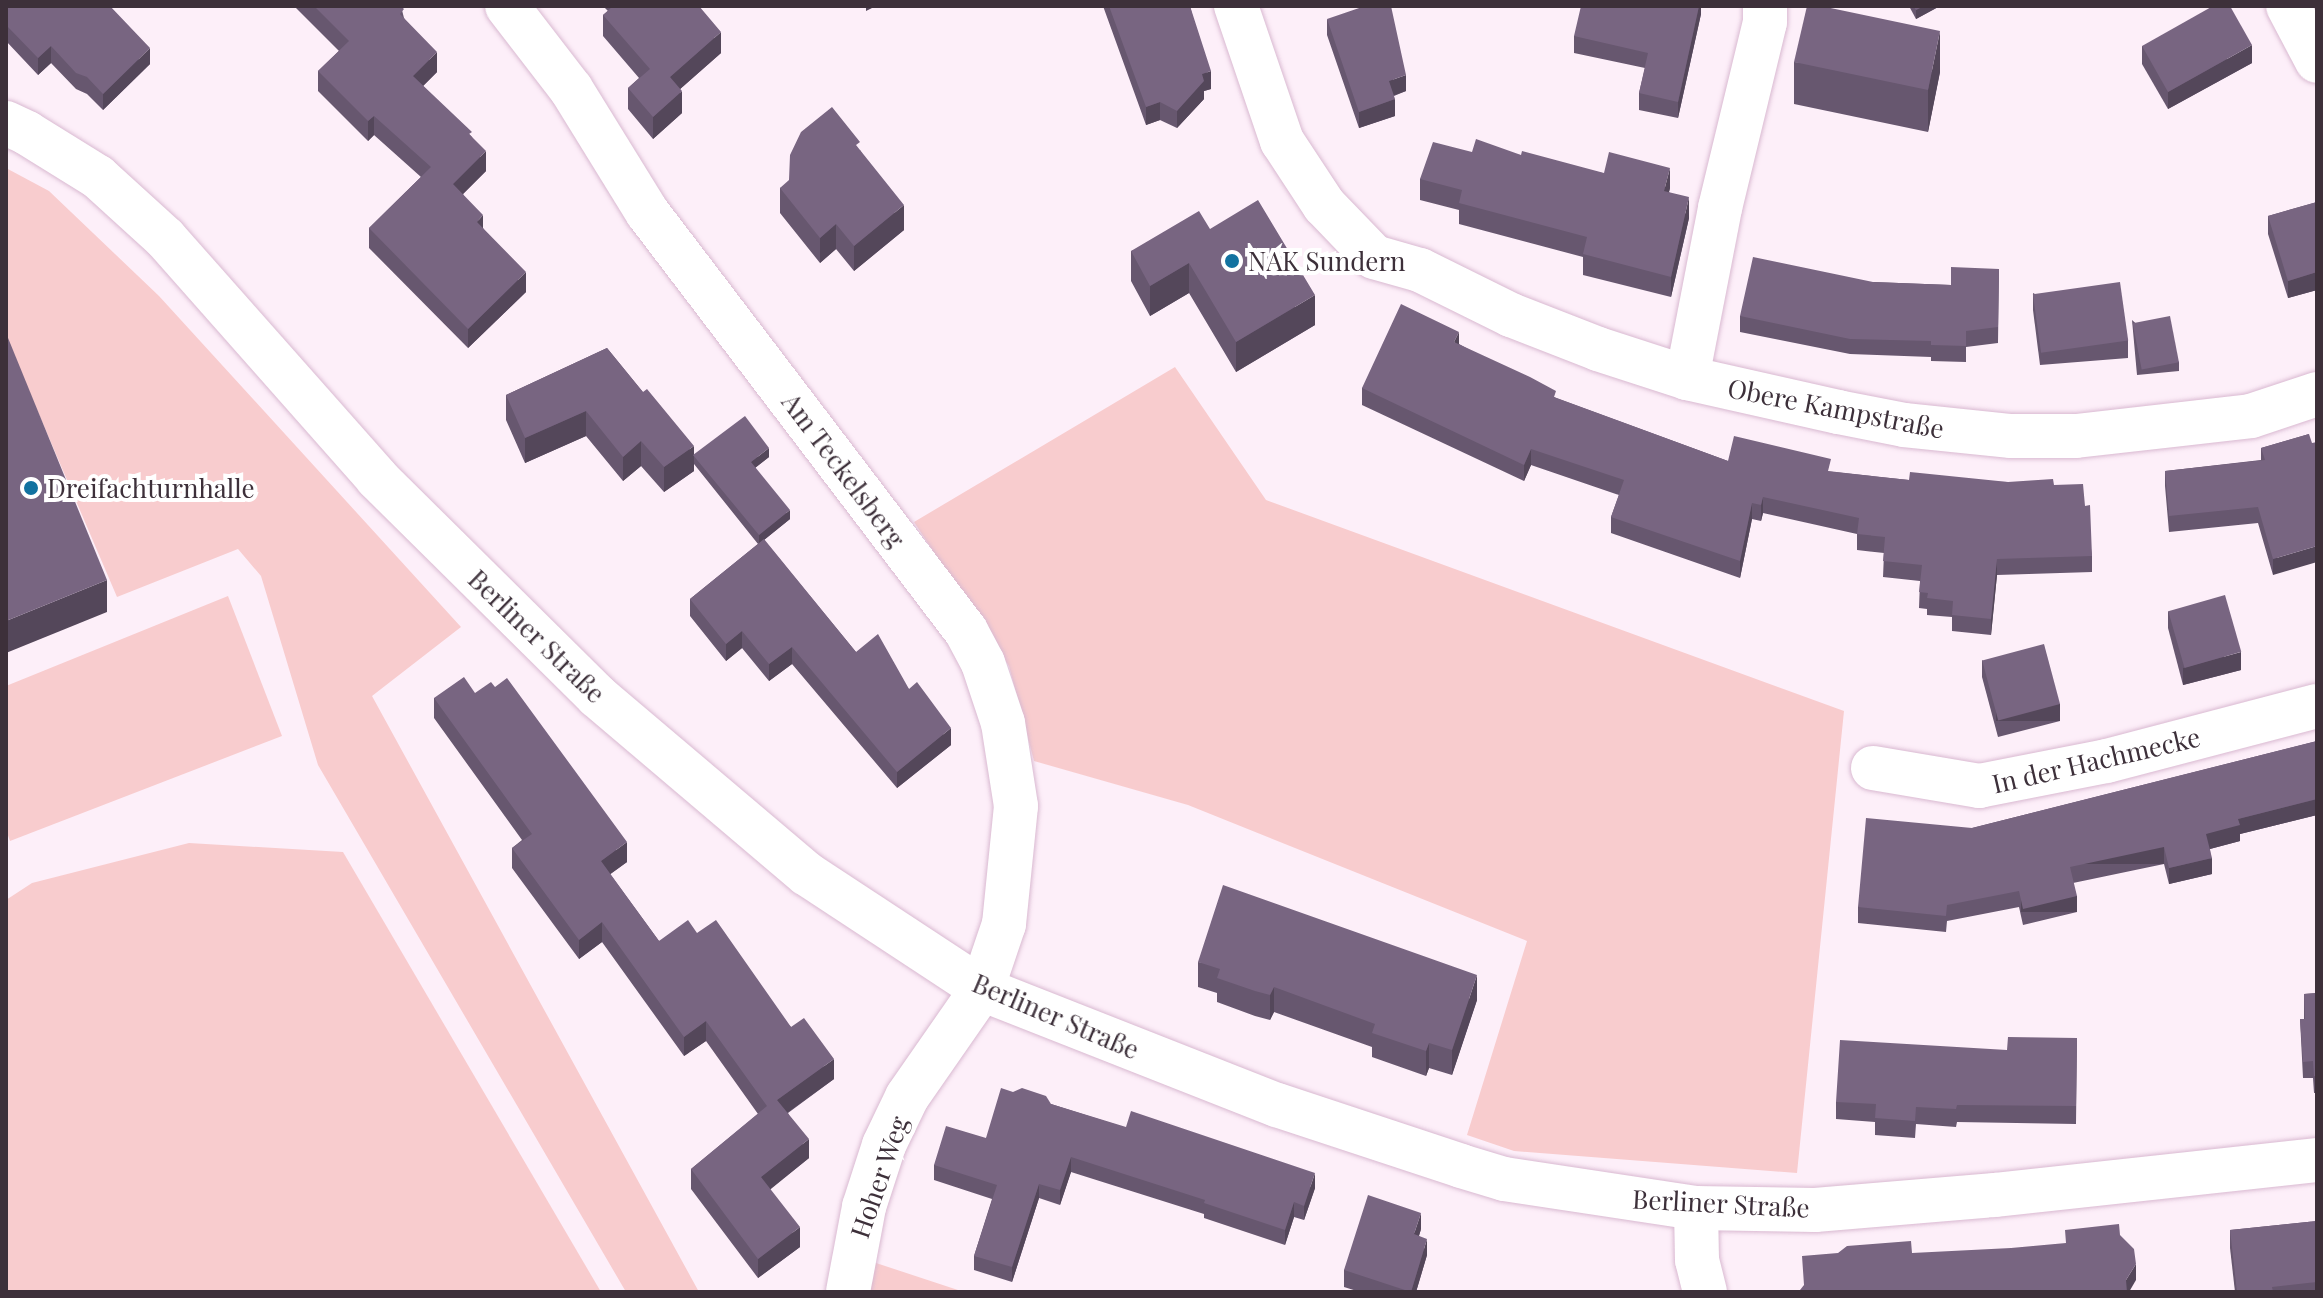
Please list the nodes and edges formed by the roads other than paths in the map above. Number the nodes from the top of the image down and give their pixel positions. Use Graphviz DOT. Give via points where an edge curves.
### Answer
graph roads {
  1 [pos="507,6"];
  2 [pos="1236,6"];
  3 [pos="1765,6"];
  4 [pos="2288,6"];
  5 [pos="2317,61"];
  6 [pos="6,123"];
  7 [pos="1687,378"];
  8 [pos="2317,394"];
  9 [pos="2317,706"];
  10 [pos="1873,768"];
  11 [pos="982,989"];
  12 [pos="2317,1160"];
  13 [pos="1696,1208"];
  14 [pos="848,1292"];
  15 [pos="1705,1292"];
  1 -- 11 [label="street, Am Teckelsberg" via="571,89 647,212 941,596 983,663 1003,723 1016,806 1009,899"];
  2 -- 7 [label="street, Obere Kampstraße" via="1282,141 1324,205 1374,257 1420,270 1551,332"];
  3 -- 7 [label="street"];
  4 -- 5 [label="street"];
  6 -- 11 [label="street, Berliner Straße" via="98,177 165,238 377,478 597,696 807,874"];
  7 -- 8 [label="street, Obere Kampstraße" via="1904,425 2011,436 2076,436 2251,416"];
  9 -- 10 [label="street, In der Hachmecke" via="2107,761 1979,786"];
  11 -- 13 [label="street, Berliner Straße" via="1277,1105 1461,1166 1519,1181"];
  11 -- 14 [label="street, Hoher Weg" via="907,1097 884,1145 864,1207"];
  12 -- 13 [label="street, Berliner Straße" via="1815,1210"];
  13 -- 15 [label="street" via="1697,1260"];
}
